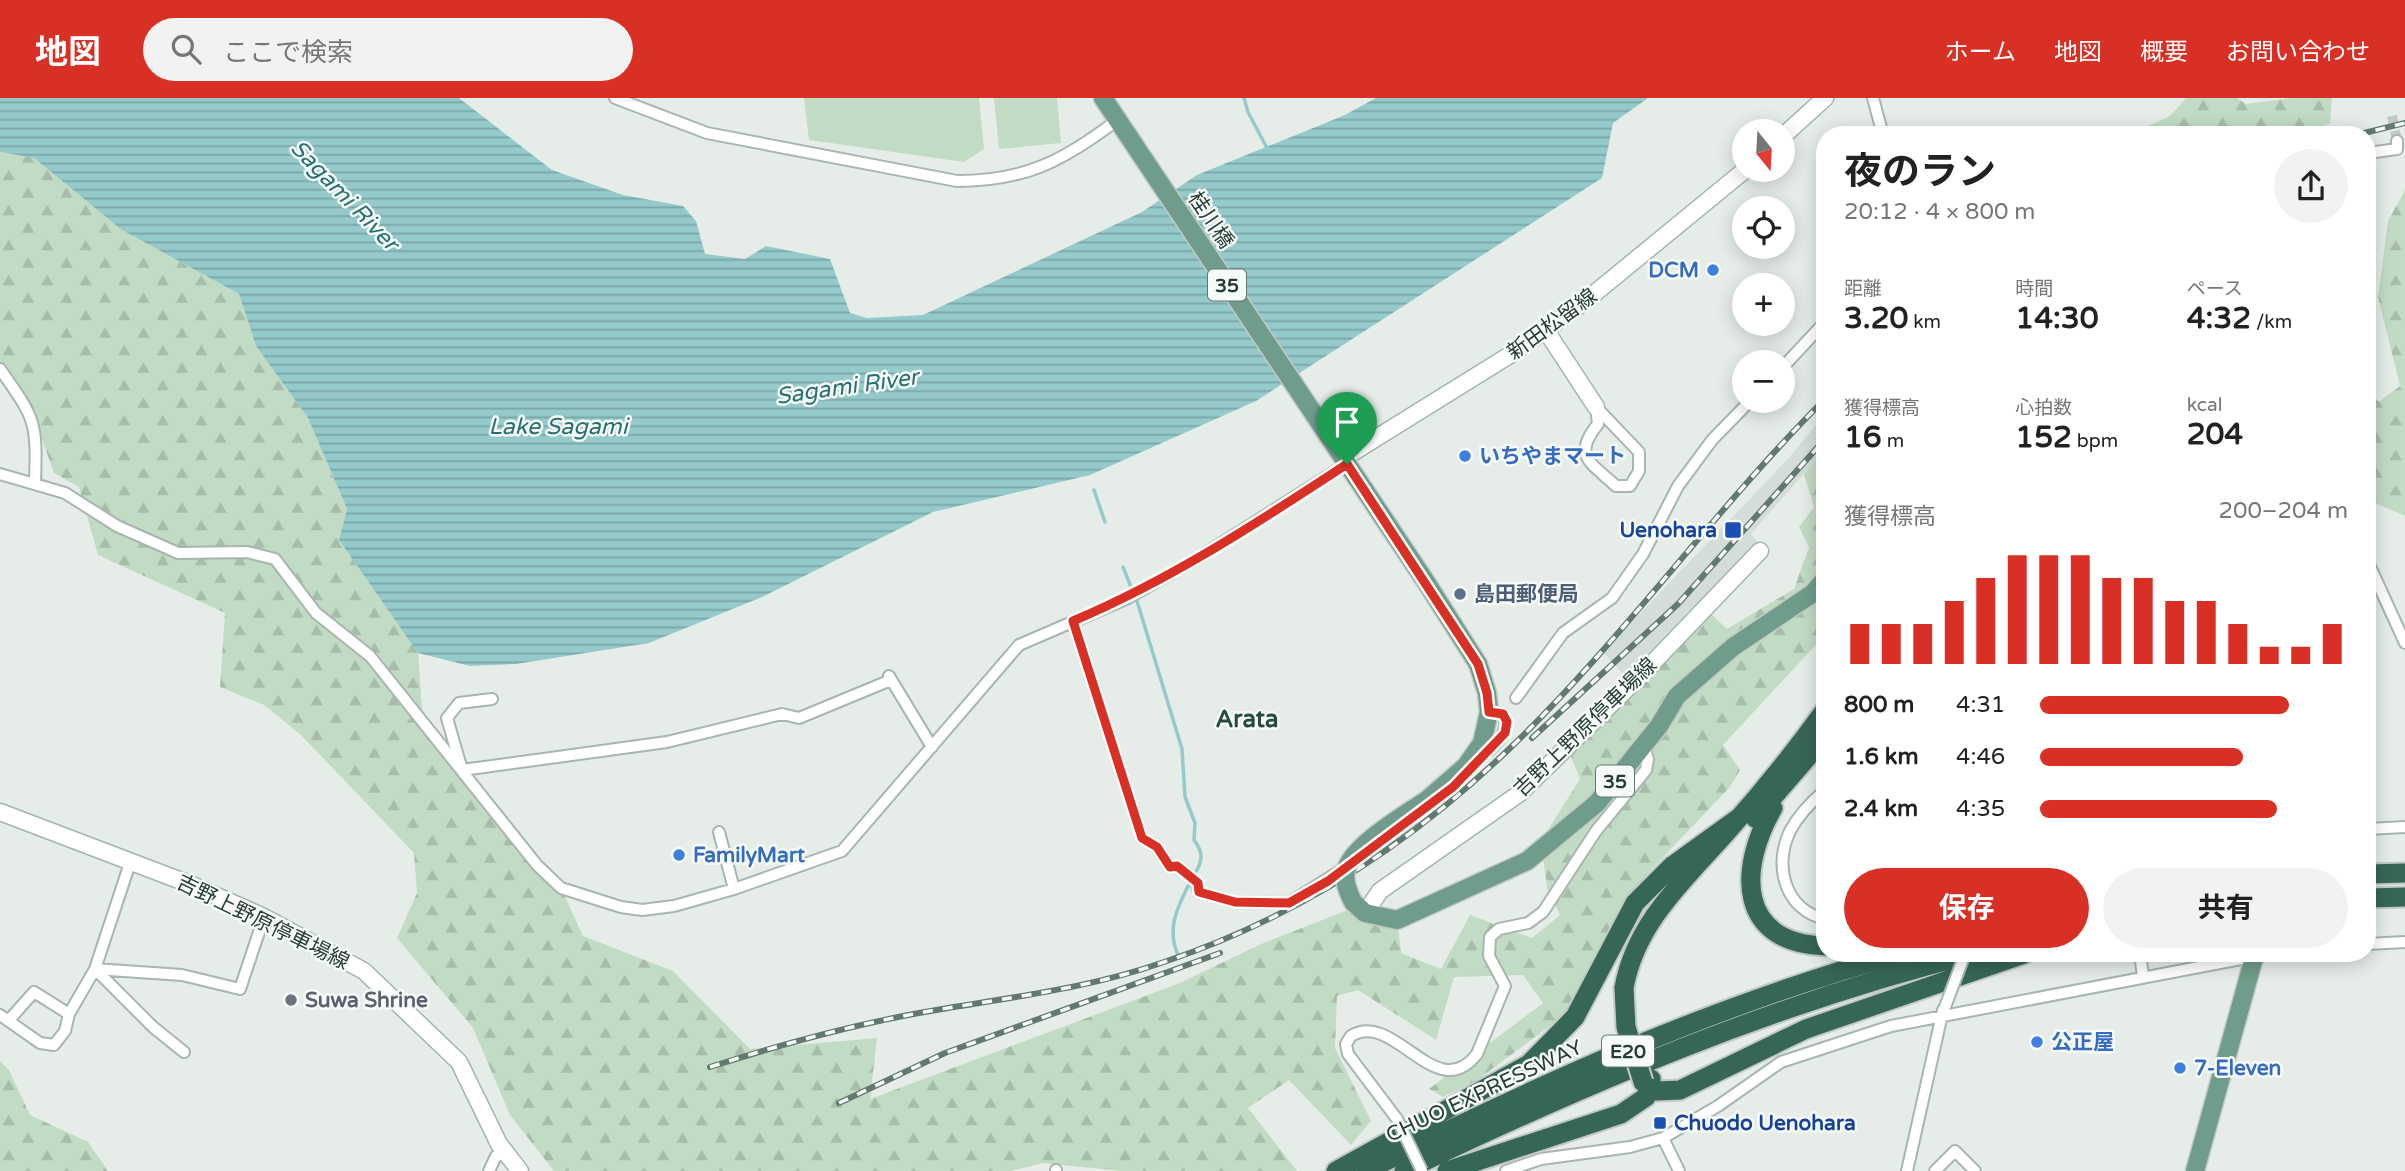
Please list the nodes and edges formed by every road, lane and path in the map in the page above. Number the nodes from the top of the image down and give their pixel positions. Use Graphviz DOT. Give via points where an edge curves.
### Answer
graph roads {
  1 [pos="615,98"];
  2 [pos="1103,98"];
  3 [pos="1825,98"];
  4 [pos="1877,99"];
  5 [pos="1116,121"];
  6 [pos="1796,124"];
  7 [pos="1882,126"];
  8 [pos="2398,141"];
  9 [pos="2376,152"];
  10 [pos="1732,181"];
  11 [pos="1545,329"];
  12 [pos="1816,332"];
  13 [pos="1795,354"];
  14 [pos="0,369"];
  15 [pos="1596,407"];
  16 [pos="1738,413"];
  17 [pos="1345,461"];
  18 [pos="0,474"];
  19 [pos="35,484"];
  20 [pos="1760,551"];
  21 [pos="2376,580"];
  22 [pos="1816,590"];
  23 [pos="1073,621"];
  24 [pos="2405,643"];
  25 [pos="1516,698"];
  26 [pos="492,699"];
  27 [pos="1489,712"];
  28 [pos="1816,721"];
  29 [pos="1643,744"];
  30 [pos="932,747"];
  31 [pos="1816,748"];
  32 [pos="462,769"];
  33 [pos="1786,785"];
  34 [pos="1816,798"];
  35 [pos="0,812"];
  36 [pos="1740,817"];
  37 [pos="2405,827"];
  38 [pos="2376,829"];
  39 [pos="719,832"];
  40 [pos="131,860"];
  41 [pos="2405,873"];
  42 [pos="2376,874"];
  43 [pos="734,888"];
  44 [pos="2405,897"];
  45 [pos="2376,898"];
  46 [pos="1359,907"];
  47 [pos="1816,914"];
  48 [pos="264,917"];
  49 [pos="2405,942"];
  50 [pos="2376,944"];
  51 [pos="1816,945"];
  52 [pos="1873,962"];
  53 [pos="1945,962"];
  54 [pos="1962,962"];
  55 [pos="2001,962"];
  56 [pos="2141,962"];
  57 [pos="2210,962"];
  58 [pos="2257,962"];
  59 [pos="95,969"];
  60 [pos="2143,973"];
  61 [pos="1629,988"];
  62 [pos="1942,1011"];
  63 [pos="69,1014"];
  64 [pos="5,1018"];
  65 [pos="184,1052"];
  66 [pos="1648,1083"];
  67 [pos="1663,1138"];
  68 [pos="505,1153"];
  69 [pos="489,1171"];
  70 [pos="520,1171"];
  71 [pos="1336,1171"];
  72 [pos="1366,1171"];
  73 [pos="1404,1171"];
  74 [pos="1422,1171"];
  75 [pos="1447,1171"];
  76 [pos="1506,1171"];
  77 [pos="1679,1171"];
  78 [pos="1907,1171"];
  79 [pos="1935,1171"];
  80 [pos="1975,1171"];
  81 [pos="2195,1171"];
  1 -- 5 [label="street" via="707,133 957,181 1032,172 1062,159"];
  2 -- 5 [label="main road, 35"];
  3 -- 6 [label="main road"];
  4 -- 7 [label="street"];
  5 -- 17 [label="main road, 桂川橋 / 35"];
  8 -- 9 [label="street" via="2398,149"];
  10 -- 11 [label="main road, 新田松留線"];
  11 -- 15 [label="main road"];
  11 -- 17 [label="main road, 新田松留線"];
  12 -- 13 [label="street"];
  14 -- 19 [label="street" via="34,423"];
  15 -- 15 [label="street" via="1639,452 1639,471 1630,486 1616,486 1583,451 1585,440 1598,424"];
  16 -- 25 [label="street" via="1678,486 1643,554 1612,598 1563,633"];
  17 -- 23 [label="street" via="1186,565 1128,598"];
  17 -- 27 [label="main road, 35" via="1478,664"];
  18 -- 19 [label="street"];
  19 -- 32 [label="street" via="65,493 117,526 178,553 247,552 275,559 316,613 370,656"];
  20 -- 46 [label="main road, 吉野上野原停車場線" via="1520,793"];
  21 -- 24 [label="street"];
  22 -- 29 [label="main road, 35" via="1697,677 1677,695"];
  23 -- 27 [label="street" via="1142,838 1157,847 1170,867 1177,866 1198,883 1199,892 1235,902 1289,903 1398,830 1453,787 1505,733 1503,714"];
  23 -- 30 [label="street" via="1019,645"];
  26 -- 32 [label="street" via="459,703 447,718"];
  27 -- 46 [label="main road, 35, bridge" via="1476,754 1428,799 1354,855 1345,882"];
  28 -- 36 [label="highway"];
  29 -- 46 [label="main road, 35" via="1597,803 1527,861 1397,920"];
  29 -- 74 [label="street, bridge" via="1646,769 1595,831 1543,912 1528,923 1499,929 1490,937 1489,956 1505,986 1470,1063 1460,1068 1428,1065 1384,1033 1371,1029 1350,1036 1348,1054 1397,1119"];
  30 -- 32 [label="street" via="890,678 799,718 782,714 667,742"];
  30 -- 43 [label="street" via="842,851"];
  31 -- 33 [label="highway"];
  32 -- 43 [label="street" via="537,865 561,888 642,910 674,906"];
  33 -- 51 [label="highway" via="1755,846 1750,888 1757,910 1774,932"];
  33 -- 61 [label="highway" via="1658,925"];
  34 -- 47 [label="street" via="1789,833 1782,868 1792,900"];
  35 -- 40 [label="main road, 吉野上野原停車場線"];
  36 -- 61 [label="highway" via="1654,915 1634,949"];
  36 -- 71 [label="highway" via="1672,866 1635,903 1575,1017 1529,1065"];
  37 -- 38 [label="street"];
  39 -- 43 [label="street"];
  40 -- 48 [label="main road, 吉野上野原停車場線"];
  40 -- 59 [label="street"];
  41 -- 42 [label="highway"];
  44 -- 45 [label="highway"];
  48 -- 59 [label="street" via="240,989 182,975"];
  48 -- 68 [label="main road, 吉野上野原停車場線" via="364,971 411,1014 458,1062"];
  49 -- 50 [label="street"];
  52 -- 72 [label="highway, CHUO EXPRESSWAY / E20" via="1677,1030 1479,1114"];
  53 -- 73 [label="highway, CHUO EXPRESSWAY / E20" via="1820,999 1619,1072"];
  54 -- 62 [label="street, bridge"];
  55 -- 66 [label="highway" via="1805,1029 1681,1090 1670,1092"];
  56 -- 60 [label="street"];
  57 -- 60 [label="street"];
  58 -- 81 [label="main road"];
  59 -- 63 [label="street"];
  59 -- 65 [label="street"];
  60 -- 62 [label="street"];
  61 -- 66 [label="highway, bridge" via="1626,1027"];
  62 -- 67 [label="street" via="1781,1062"];
  62 -- 78 [label="street"];
  63 -- 64 [label="street" via="34,992"];
  63 -- 64 [label="street" via="65,1031 54,1045 40,1043"];
  66 -- 75 [label="highway" via="1640,1103 1621,1114"];
  67 -- 76 [label="street" via="1541,1159"];
  67 -- 77 [label="street"];
  68 -- 69 [label="street" via="496,1156"];
  68 -- 70 [label="main road, 吉野上野原停車場線"];
  79 -- 80 [label="street" via="1955,1151"];
}
